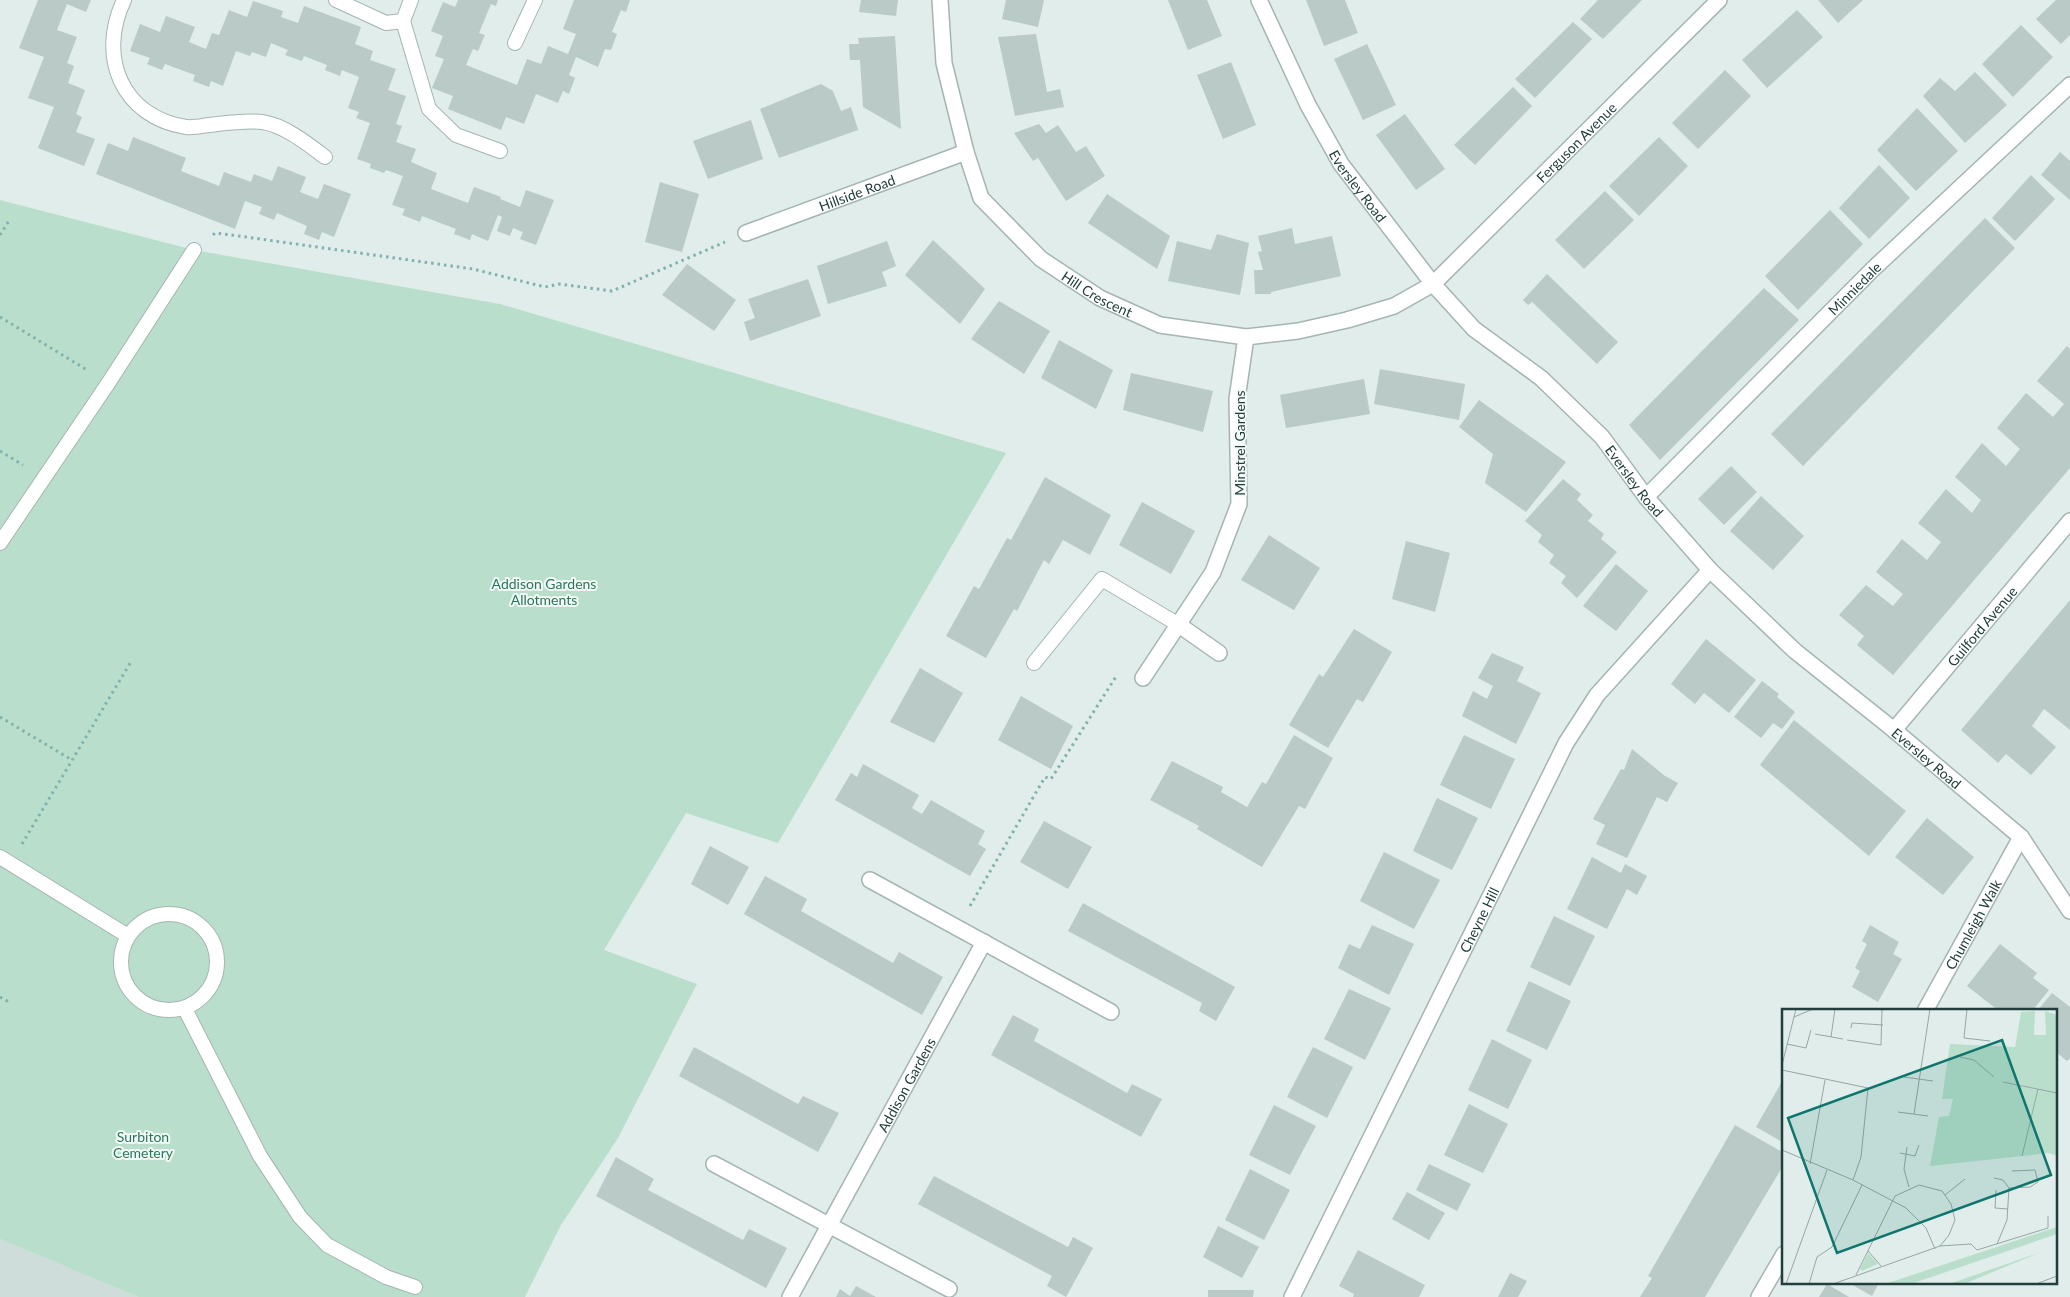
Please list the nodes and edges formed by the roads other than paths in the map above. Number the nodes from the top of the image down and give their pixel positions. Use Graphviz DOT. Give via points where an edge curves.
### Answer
graph roads {
  1 [pos="124,0"];
  2 [pos="336,0"];
  3 [pos="411,0"];
  4 [pos="535,0"];
  5 [pos="940,0"];
  6 [pos="1259,0"];
  7 [pos="1719,0"];
  8 [pos="403,21"];
  9 [pos="515,43"];
  10 [pos="2070,86"];
  11 [pos="500,151"];
  12 [pos="966,152"];
  13 [pos="325,157"];
  14 [pos="746,233"];
  15 [pos="194,250"];
  16 [pos="1433,284"];
  17 [pos="1246,337"];
  18 [pos="1646,497"];
  19 [pos="2070,521"];
  20 [pos="0,543"];
  21 [pos="1710,570"];
  22 [pos="1179,625"];
  23 [pos="1219,652"];
  24 [pos="1034,663"];
  25 [pos="1143,678"];
  26 [pos="1894,730"];
  27 [pos="2021,838"];
  28 [pos="5,861"];
  29 [pos="870,880"];
  30 [pos="2070,911"];
  31 [pos="128,936"];
  32 [pos="984,942"];
  33 [pos="185,1009"];
  34 [pos="1926,1009"];
  35 [pos="1112,1012"];
  36 [pos="714,1164"];
  37 [pos="829,1225"];
  38 [pos="1782,1257"];
  39 [pos="415,1287"];
  40 [pos="948,1289"];
  41 [pos="790,1297"];
  42 [pos="1292,1297"];
  43 [pos="1758,1297"];
  1 -- 13 [label="lane" via="113,35 114,63 126,94 156,119 188,127 263,122 296,135"];
  2 -- 8 [label="lane" via="386,23"];
  3 -- 8 [label="lane"];
  4 -- 9 [label="lane"];
  5 -- 12 [label="street, Hill Crescent" via="944,63"];
  6 -- 16 [label="street, Eversley Road" via="1308,105 1341,164"];
  7 -- 16 [label="street, Ferguson Avenue"];
  8 -- 11 [label="lane" via="429,109 456,135"];
  10 -- 18 [label="street, Minniedale" via="1873,269"];
  12 -- 14 [label="street, Hillside Road"];
  12 -- 17 [label="street, Hill Crescent" via="981,198 1041,259 1100,298 1160,325"];
  15 -- 20 [label="lane"];
  16 -- 17 [label="street, Hill Crescent" via="1394,306 1347,320 1298,331"];
  16 -- 18 [label="street, Eversley Road" via="1474,329 1541,378 1602,437"];
  17 -- 22 [label="street, Minstrel Gardens" via="1237,399 1239,504 1213,572"];
  18 -- 21 [label="street, Eversley Road"];
  19 -- 26 [label="street, Guilford Avenue"];
  21 -- 26 [label="street, Eversley Road" via="1795,651"];
  21 -- 42 [label="street, Cheyne Hill" via="1596,696 1566,743"];
  22 -- 23 [label="street"];
  22 -- 24 [label="lane" via="1102,579"];
  22 -- 25 [label="street, Minstrel Gardens"];
  26 -- 27 [label="street, Eversley Road"];
  27 -- 30 [label="street, Eversley Road"];
  27 -- 34 [label="street, Chumleigh Walk"];
  28 -- 31 [label="lane"];
  29 -- 32 [label="street"];
  31 -- 33 [label="lane" via="120,958 127,988 140,1002 150,1007"];
  31 -- 33 [label="lane" via="132,929 149,918 164,914 188,918 205,930 216,949 216,973 204,995"];
  32 -- 35 [label="street"];
  32 -- 37 [label="street, Addison Gardens"];
  33 -- 39 [label="lane" via="260,1156 300,1217 327,1245 386,1277"];
  36 -- 37 [label="street"];
  37 -- 40 [label="street"];
  37 -- 41 [label="street, Addison Gardens"];
  38 -- 43 [label="street"];
}
